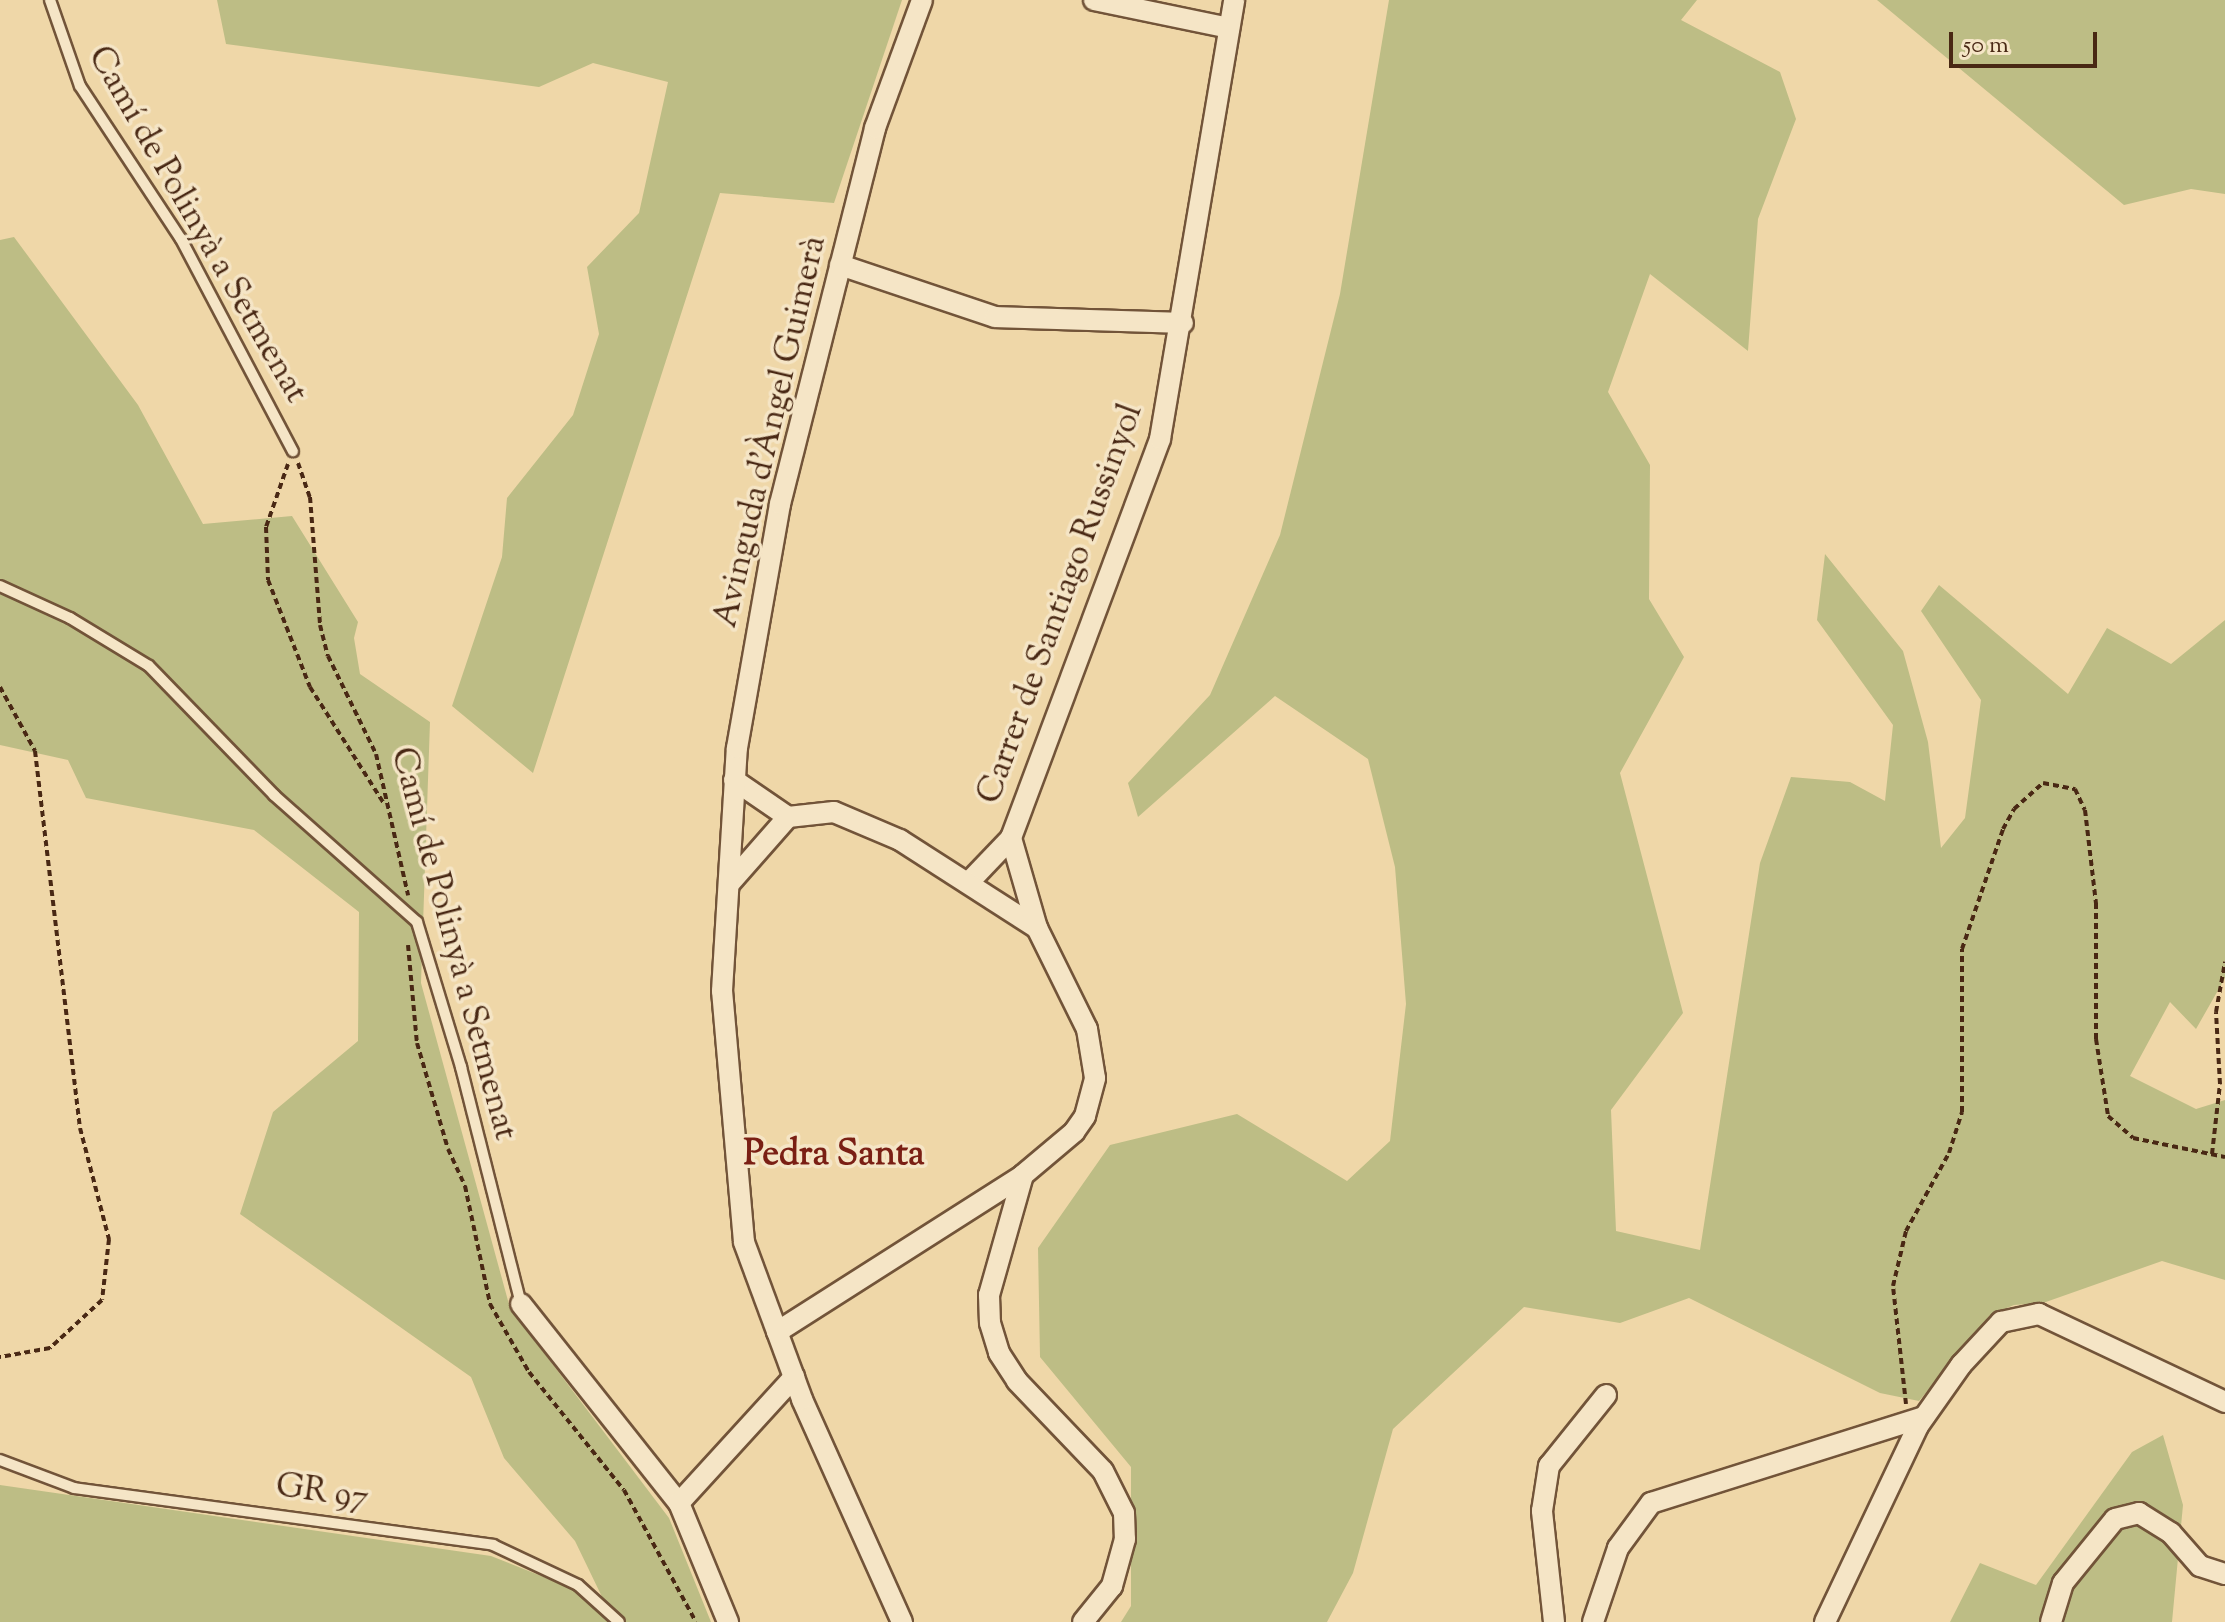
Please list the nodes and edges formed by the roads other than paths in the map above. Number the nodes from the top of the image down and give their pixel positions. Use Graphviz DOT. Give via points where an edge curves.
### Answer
graph roads {
  1 [pos="50,0"];
  2 [pos="922,0"];
  3 [pos="1094,0"];
  4 [pos="1234,0"];
  5 [pos="1229,28"];
  6 [pos="840,265"];
  7 [pos="1183,323"];
  8 [pos="293,451"];
  9 [pos="0,586"];
  10 [pos="734,780"];
  11 [pos="788,817"];
  12 [pos="1011,838"];
  13 [pos="970,881"];
  14 [pos="730,883"];
  15 [pos="1037,928"];
  16 [pos="1023,1175"];
  17 [pos="521,1304"];
  18 [pos="777,1332"];
  19 [pos="794,1377"];
  20 [pos="1606,1395"];
  21 [pos="2225,1402"];
  22 [pos="1916,1420"];
  23 [pos="0,1460"];
  24 [pos="679,1503"];
  25 [pos="2225,1574"];
  26 [pos="619,1622"];
  27 [pos="728,1622"];
  28 [pos="902,1622"];
  29 [pos="1083,1622"];
  30 [pos="1554,1622"];
  31 [pos="1593,1622"];
  32 [pos="1825,1622"];
  33 [pos="2051,1622"];
  1 -- 8 [label="lane, Camí de Polinyà a Setmenat" via="80,86 181,239"];
  2 -- 6 [label="street, Avinguda d'Àngel Guimerà" via="875,128"];
  3 -- 5 [label="street"];
  4 -- 5 [label="street, Carrer de Santiago Russinyol"];
  5 -- 7 [label="street, Carrer de Santiago Russinyol"];
  6 -- 7 [label="street" via="995,317"];
  6 -- 10 [label="street, Avinguda d'Àngel Guimerà" via="780,504"];
  7 -- 12 [label="street, Carrer de Santiago Russinyol" via="1160,439"];
  9 -- 17 [label="lane, Camí de Polinyà a Setmenat" via="70,618 149,666 274,795 417,922 461,1067"];
  10 -- 11 [label="street"];
  10 -- 14 [label="street, Avinguda d'Àngel Guimerà"];
  11 -- 13 [label="street" via="821,811 857,818"];
  11 -- 14 [label="street"];
  12 -- 13 [label="street, Carrer de Santiago Russinyol"];
  12 -- 15 [label="street"];
  13 -- 15 [label="street"];
  14 -- 18 [label="street, Avinguda d'Àngel Guimerà" via="722,991 733,1138 744,1242"];
  15 -- 16 [label="street" via="1082,1016 1095,1078 1085,1116 1074,1132"];
  16 -- 18 [label="street"];
  16 -- 29 [label="street" via="989,1295 990,1323 999,1353 1017,1381 1103,1471 1124,1513 1125,1539 1112,1586"];
  17 -- 24 [label="street"];
  18 -- 19 [label="street, Avinguda d'Àngel Guimerà"];
  19 -- 24 [label="street"];
  19 -- 28 [label="street, Avinguda d'Àngel Guimerà"];
  20 -- 30 [label="street" via="1549,1466 1542,1511"];
  21 -- 22 [label="street" via="2039,1314 2001,1322"];
  22 -- 31 [label="street" via="1651,1503 1618,1548"];
  22 -- 32 [label="street"];
  23 -- 26 [label="lane, GR 97" via="74,1488 493,1545 578,1585"];
  24 -- 27 [label="street"];
  25 -- 33 [label="street" via="2200,1566 2171,1533 2139,1513 2115,1519 2063,1583"];
}
